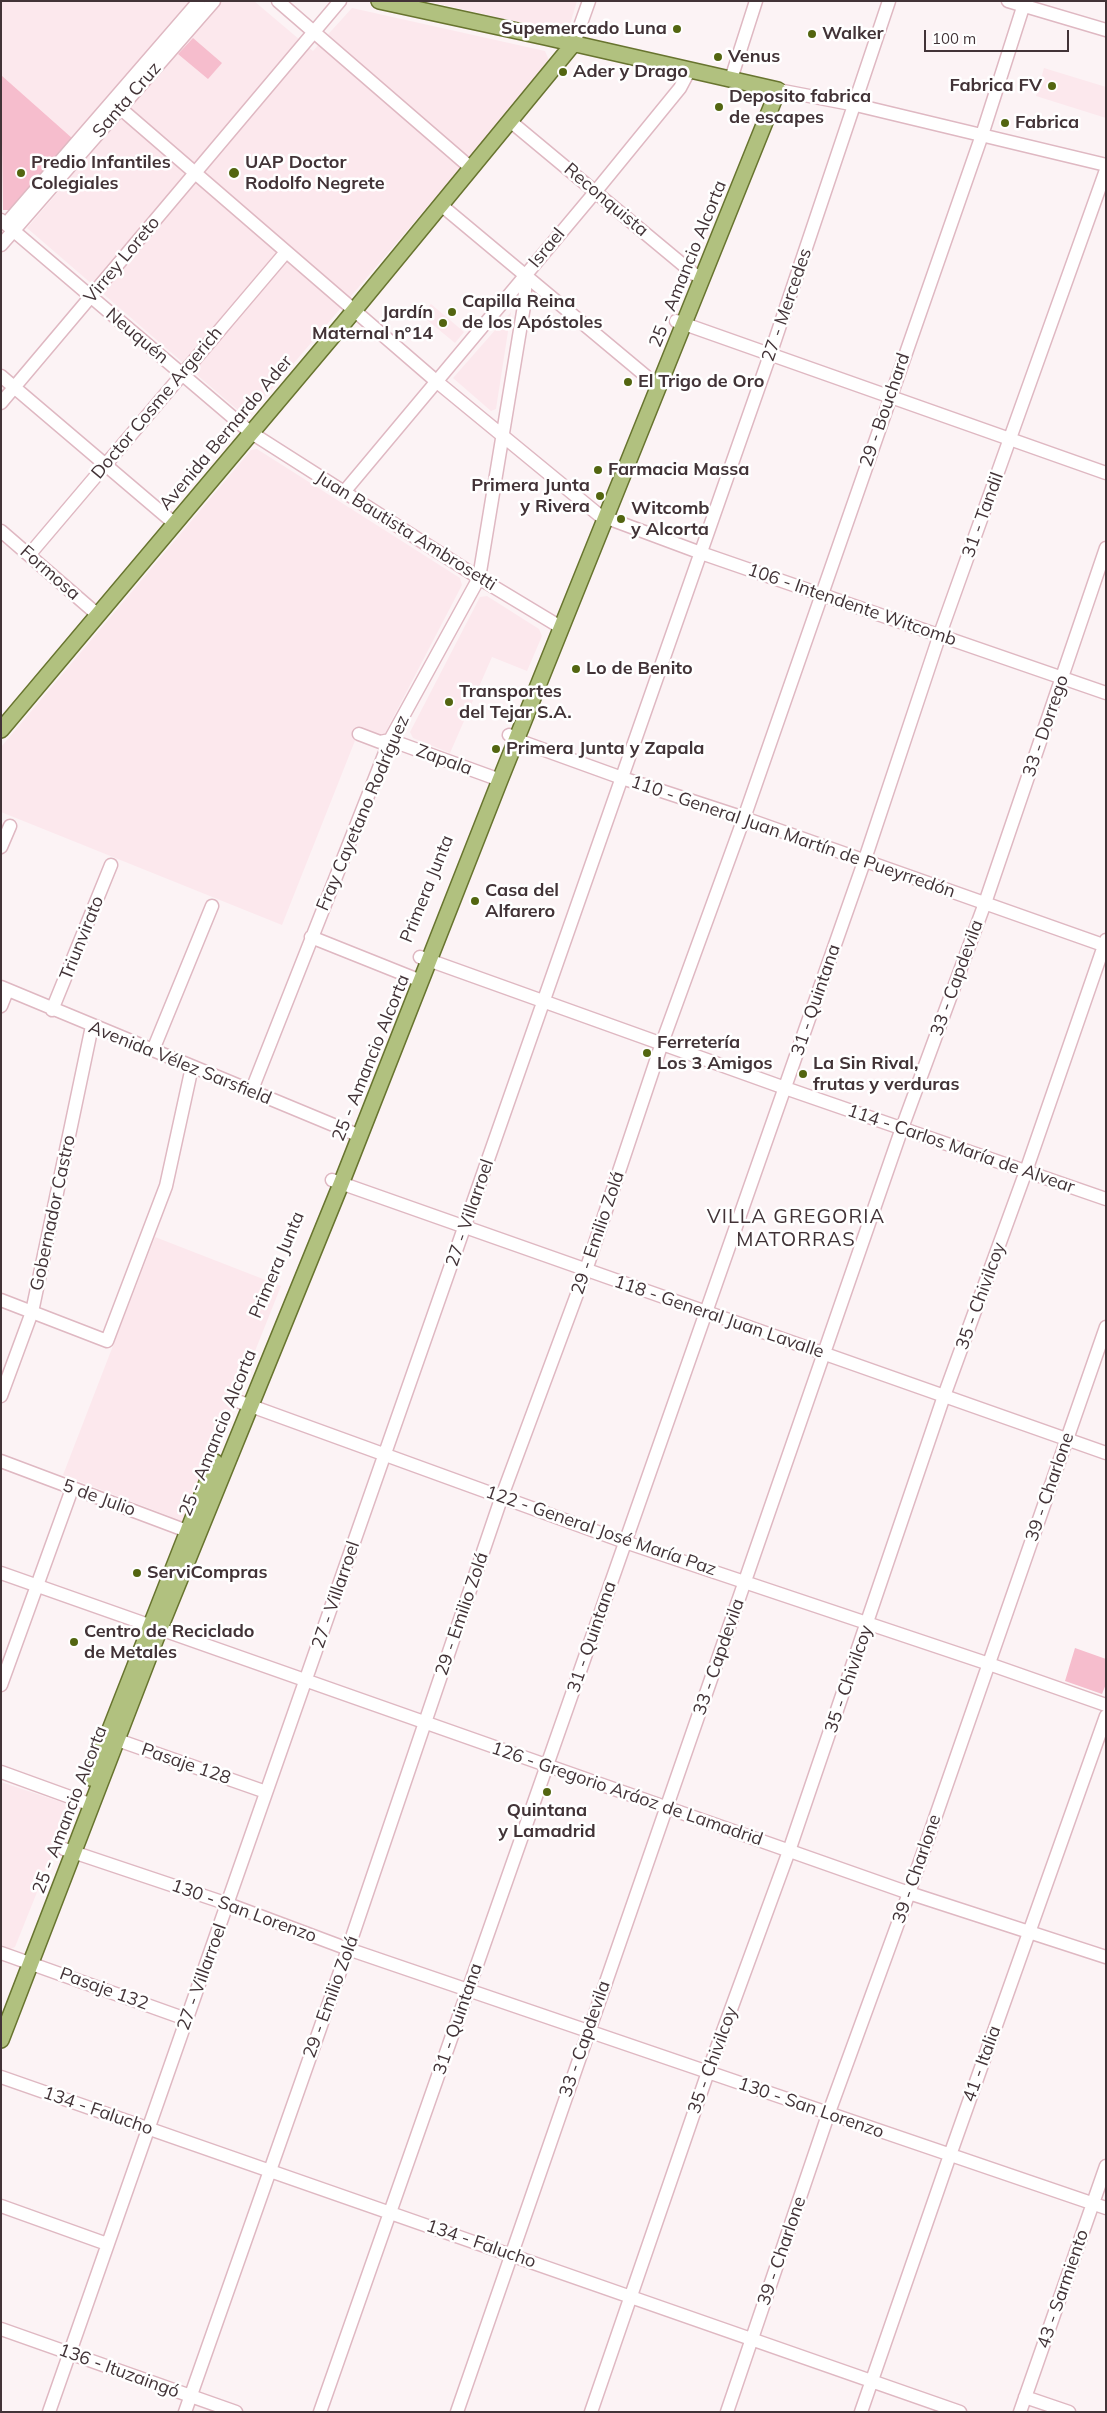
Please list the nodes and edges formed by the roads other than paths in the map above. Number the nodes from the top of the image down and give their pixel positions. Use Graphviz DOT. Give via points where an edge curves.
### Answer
graph roads {
  1 [pos="198,1"];
  2 [pos="214,1"];
  3 [pos="278,1"];
  4 [pos="340,1"];
  5 [pos="379,1"];
  6 [pos="589,1"];
  7 [pos="756,1"];
  8 [pos="889,1"];
  9 [pos="1008,1"];
  10 [pos="1024,4"];
  11 [pos="1106,30"];
  12 [pos="315,32"];
  13 [pos="574,43"];
  14 [pos="689,71"];
  15 [pos="731,80"];
  16 [pos="773,89"];
  17 [pos="116,105"];
  18 [pos="856,105"];
  19 [pos="510,121"];
  20 [pos="982,135"];
  21 [pos="1106,165"];
  22 [pos="471,168"];
  23 [pos="1106,170"];
  24 [pos="196,174"];
  25 [pos="596,191"];
  26 [pos="441,204"];
  27 [pos="7,225"];
  28 [pos="1,245"];
  29 [pos="286,252"];
  30 [pos="526,274"];
  31 [pos="698,276"];
  32 [pos="91,297"];
  33 [pos="354,310"];
  34 [pos="680,323"];
  35 [pos="770,355"];
  36 [pos="182,374"];
  37 [pos="1,376"];
  38 [pos="436,381"];
  39 [pos="656,385"];
  40 [pos="15,388"];
  41 [pos="890,397"];
  42 [pos="1,403"];
  43 [pos="250,432"];
  44 [pos="504,436"];
  45 [pos="1010,439"];
  46 [pos="105,464"];
  47 [pos="1106,473"];
  48 [pos="344,492"];
  49 [pos="603,516"];
  50 [pos="175,524"];
  51 [pos="1,531"];
  52 [pos="1106,548"];
  53 [pos="701,553"];
  54 [pos="29,555"];
  55 [pos="479,578"];
  56 [pos="820,594"];
  57 [pos="98,615"];
  58 [pos="558,626"];
  59 [pos="940,634"];
  60 [pos="1062,679"];
  61 [pos="1106,693"];
  62 [pos="1,730"];
  63 [pos="359,734"];
  64 [pos="513,737"];
  65 [pos="390,740"];
  66 [pos="496,778"];
  67 [pos="622,778"];
  68 [pos="744,818"];
  69 [pos="10,826"];
  70 [pos="1,847"];
  71 [pos="864,862"];
  72 [pos="111,866"];
  73 [pos="985,903"];
  74 [pos="212,906"];
  75 [pos="312,937"];
  76 [pos="1105,943"];
  77 [pos="425,959"];
  78 [pos="416,979"];
  79 [pos="4,989"];
  80 [pos="543,1001"];
  81 [pos="1,1006"];
  82 [pos="52,1010"];
  83 [pos="92,1026"];
  84 [pos="662,1044"];
  85 [pos="153,1050"];
  86 [pos="192,1067"];
  87 [pos="785,1088"];
  88 [pos="251,1092"];
  89 [pos="902,1128"];
  90 [pos="356,1135"];
  91 [pos="1026,1171"];
  92 [pos="337,1182"];
  93 [pos="1106,1199"];
  94 [pos="465,1227"];
  95 [pos="586,1270"];
  96 [pos="1,1300"];
  97 [pos="32,1312"];
  98 [pos="706,1312"];
  99 [pos="1106,1327"];
  100 [pos="825,1354"];
  101 [pos="1,1396"];
  102 [pos="944,1396"];
  103 [pos="245,1404"];
  104 [pos="1066,1439"];
  105 [pos="1106,1453"];
  106 [pos="386,1456"];
  107 [pos="1,1461"];
  108 [pos="72,1489"];
  109 [pos="502,1496"];
  110 [pos="192,1532"];
  111 [pos="625,1542"];
  112 [pos="1,1573"];
  113 [pos="745,1582"];
  114 [pos="38,1586"];
  115 [pos="868,1624"];
  116 [pos="155,1626"];
  117 [pos="989,1664"];
  118 [pos="306,1681"];
  119 [pos="1,1685"];
  120 [pos="1106,1705"];
  121 [pos="1106,1716"];
  122 [pos="426,1723"];
  123 [pos="112,1738"];
  124 [pos="547,1766"];
  125 [pos="1,1772"];
  126 [pos="266,1792"];
  127 [pos="87,1803"];
  128 [pos="668,1807"];
  129 [pos="69,1850"];
  130 [pos="789,1851"];
  131 [pos="909,1893"];
  132 [pos="228,1904"];
  133 [pos="1030,1932"];
  134 [pos="348,1949"];
  135 [pos="1,1953"];
  136 [pos="1106,1957"];
  137 [pos="26,1961"];
  138 [pos="468,1989"];
  139 [pos="1,2012"];
  140 [pos="186,2018"];
  141 [pos="587,2031"];
  142 [pos="1,2040"];
  143 [pos="708,2072"];
  144 [pos="1,2077"];
  145 [pos="828,2115"];
  146 [pos="150,2129"];
  147 [pos="950,2154"];
  148 [pos="1106,2166"];
  149 [pos="269,2170"];
  150 [pos="1093,2204"];
  151 [pos="1,2206"];
  152 [pos="1106,2208"];
  153 [pos="390,2212"];
  154 [pos="107,2244"];
  155 [pos="512,2254"];
  156 [pos="631,2296"];
  157 [pos="1,2329"];
  158 [pos="752,2338"];
  159 [pos="70,2353"];
  160 [pos="872,2380"];
  161 [pos="190,2396"];
  162 [pos="1025,2397"];
  163 [pos="50,2412"];
  164 [pos="184,2412"];
  165 [pos="236,2412"];
  166 [pos="320,2412"];
  167 [pos="457,2412"];
  168 [pos="591,2412"];
  169 [pos="726,2412"];
  170 [pos="861,2412"];
  171 [pos="960,2412"];
  172 [pos="1020,2412"];
  173 [pos="1068,2412"];
  1 -- 17 [label="street, Santa Cruz"];
  2 -- 17 [label="street, Santa Cruz"];
  3 -- 12 [label="street"];
  4 -- 12 [label="street, Virrey Loreto"];
  5 -- 13 [label="main road"];
  6 -- 13 [label="street"];
  7 -- 15 [label="street"];
  8 -- 18 [label="street, 27 - Mercedes"];
  9 -- 10 [label="street"];
  10 -- 11 [label="street"];
  10 -- 20 [label="street, 29 - Bouchard"];
  12 -- 22 [label="street"];
  12 -- 24 [label="street, Virrey Loreto"];
  13 -- 14 [label="main road"];
  13 -- 19 [label="main road, Avenida Bernardo Ader"];
  14 -- 15 [label="main road"];
  14 -- 25 [label="street, Israel" via="680,88"];
  15 -- 16 [label="main road"];
  16 -- 18 [label="street"];
  16 -- 31 [label="main road, Primera Junta"];
  17 -- 24 [label="street, 106 - Intendente Witcomb"];
  17 -- 27 [label="street, Santa Cruz"];
  18 -- 20 [label="street"];
  18 -- 35 [label="street, 27 - Mercedes"];
  19 -- 22 [label="main road, Avenida Bernardo Ader"];
  19 -- 25 [label="street, Reconquista"];
  20 -- 21 [label="street"];
  20 -- 41 [label="street, 29 - Bouchard"];
  22 -- 26 [label="main road, Avenida Bernardo Ader"];
  23 -- 45 [label="street, 31 - Tandil"];
  24 -- 29 [label="street, 106 - Intendente Witcomb"];
  24 -- 32 [label="street, Virrey Loreto"];
  25 -- 30 [label="street, Israel"];
  25 -- 31 [label="street, Reconquista"];
  26 -- 30 [label="street"];
  26 -- 33 [label="main road, Avenida Bernardo Ader"];
  27 -- 28 [label="street, Santa Cruz"];
  27 -- 32 [label="street, Neuquén"];
  29 -- 33 [label="street, 106 - Intendente Witcomb"];
  29 -- 36 [label="street, Doctor Cosme Argerich"];
  30 -- 38 [label="street, Israel"];
  30 -- 39 [label="street"];
  30 -- 44 [label="street, Fray Cayetano Rodríguez"];
  31 -- 34 [label="main road, Primera Junta"];
  32 -- 36 [label="street, Neuquén"];
  32 -- 40 [label="street, Virrey Loreto"];
  33 -- 38 [label="street, 106 - Intendente Witcomb"];
  33 -- 43 [label="main road, Avenida Bernardo Ader"];
  34 -- 35 [label="street"];
  34 -- 39 [label="main road, Primera Junta"];
  35 -- 41 [label="street"];
  35 -- 53 [label="street, 27 - Mercedes"];
  36 -- 43 [label="street, Neuquén"];
  36 -- 46 [label="street, Doctor Cosme Argerich"];
  37 -- 40 [label="street"];
  38 -- 44 [label="street, 106 - Intendente Witcomb"];
  38 -- 48 [label="street, Israel"];
  39 -- 49 [label="main road, Primera Junta"];
  40 -- 42 [label="street, Virrey Loreto"];
  40 -- 46 [label="street"];
  41 -- 45 [label="street"];
  41 -- 56 [label="street, 29 - Bouchard"];
  43 -- 48 [label="street, Juan Bautista Ambrosetti"];
  43 -- 50 [label="main road, Avenida Bernardo Ader"];
  44 -- 49 [label="street, 106 - Intendente Witcomb"];
  44 -- 55 [label="street, Fray Cayetano Rodríguez"];
  45 -- 47 [label="street"];
  45 -- 59 [label="street, 31 - Tandil"];
  46 -- 50 [label="street"];
  46 -- 54 [label="street, Doctor Cosme Argerich"];
  48 -- 55 [label="street, Juan Bautista Ambrosetti"];
  49 -- 53 [label="street, 106 - Intendente Witcomb"];
  49 -- 58 [label="main road, Primera Junta"];
  50 -- 57 [label="main road, Avenida Bernardo Ader"];
  51 -- 54 [label="street, Formosa"];
  52 -- 60 [label="street, 33 - Dorrego"];
  53 -- 56 [label="street, 106 - Intendente Witcomb"];
  53 -- 67 [label="street, 27 - Mercedes"];
  54 -- 57 [label="street, Formosa"];
  55 -- 58 [label="street, Juan Bautista Ambrosetti"];
  55 -- 65 [label="street, Fray Cayetano Rodríguez"];
  56 -- 59 [label="street, 106 - Intendente Witcomb"];
  56 -- 68 [label="street, 29 - Bouchard"];
  57 -- 62 [label="main road, Avenida Bernardo Ader"];
  58 -- 64 [label="main road, Primera Junta"];
  59 -- 60 [label="street, 106 - Intendente Witcomb"];
  59 -- 71 [label="street, 31 - Tandil"];
  60 -- 61 [label="street, 106 - Intendente Witcomb"];
  60 -- 73 [label="street, 33 - Dorrego"];
  63 -- 65 [label="street, Zapala" via="380,742"];
  64 -- 66 [label="main road, Primera Junta"];
  64 -- 67 [label="street, 110 - General Juan Martín de Pueyrredón"];
  65 -- 66 [label="street, Zapala"];
  65 -- 75 [label="street, Fray Cayetano Rodríguez"];
  66 -- 77 [label="main road, Primera Junta"];
  67 -- 68 [label="street, 110 - General Juan Martín de Pueyrredón"];
  67 -- 80 [label="street, 27 - Villarroel"];
  68 -- 71 [label="street, 110 - General Juan Martín de Pueyrredón"];
  68 -- 84 [label="street, 29 - Emilio Zolá"];
  69 -- 70 [label="street"];
  71 -- 73 [label="street, 110 - General Juan Martín de Pueyrredón"];
  71 -- 87 [label="street, 31 - Quintana"];
  72 -- 82 [label="street, Triunvirato"];
  73 -- 76 [label="street, 110 - General Juan Martín de Pueyrredón"];
  73 -- 89 [label="street, 33 - Capdevila"];
  74 -- 85 [label="street"];
  75 -- 78 [label="street"];
  75 -- 88 [label="street, Fray Cayetano Rodríguez"];
  76 -- 91 [label="street, 35 - Chivilcoy"];
  77 -- 78 [label="main road, Primera Junta"];
  77 -- 80 [label="street, 114 - Carlos María de Alvear"];
  78 -- 90 [label="main road, Primera Junta"];
  79 -- 81 [label="street"];
  79 -- 82 [label="street, Avenida Vélez Sarsfield"];
  80 -- 84 [label="street, 114 - Carlos María de Alvear"];
  80 -- 94 [label="street, 27 - Villarroel"];
  82 -- 83 [label="street, Avenida Vélez Sarsfield"];
  83 -- 85 [label="street, Avenida Vélez Sarsfield"];
  83 -- 97 [label="street, Gobernador Castro"];
  84 -- 87 [label="street, 114 - Carlos María de Alvear"];
  84 -- 95 [label="street, 29 - Emilio Zolá"];
  85 -- 86 [label="street, Avenida Vélez Sarsfield"];
  86 -- 88 [label="street, Avenida Vélez Sarsfield"];
  86 -- 97 [label="street" via="166,1186 106,1340"];
  87 -- 89 [label="street, 114 - Carlos María de Alvear"];
  87 -- 98 [label="street, 31 - Quintana"];
  88 -- 90 [label="street, Avenida Vélez Sarsfield"];
  89 -- 91 [label="street, 114 - Carlos María de Alvear"];
  89 -- 100 [label="street, 33 - Capdevila"];
  90 -- 92 [label="main road, Primera Junta"];
  91 -- 93 [label="street, 114 - Carlos María de Alvear"];
  91 -- 102 [label="street, 35 - Chivilcoy"];
  92 -- 94 [label="street, 118 - General Juan Lavalle"];
  92 -- 103 [label="main road, Primera Junta"];
  94 -- 95 [label="street, 118 - General Juan Lavalle"];
  94 -- 106 [label="street, 27 - Villarroel"];
  95 -- 98 [label="street, 118 - General Juan Lavalle"];
  95 -- 109 [label="street, 29 - Emilio Zolá"];
  96 -- 97 [label="street"];
  97 -- 101 [label="street, Gobernador Castro"];
  98 -- 100 [label="street, 118 - General Juan Lavalle"];
  98 -- 111 [label="street, 31 - Quintana"];
  99 -- 104 [label="street, 39 - Charlone"];
  100 -- 102 [label="street, 118 - General Juan Lavalle"];
  100 -- 113 [label="street, 33 - Capdevila"];
  102 -- 104 [label="street, 118 - General Juan Lavalle"];
  102 -- 115 [label="street, 35 - Chivilcoy"];
  103 -- 106 [label="street, 122 - General José María Paz"];
  103 -- 110 [label="main road, Primera Junta"];
  104 -- 105 [label="street, 118 - General Juan Lavalle"];
  104 -- 117 [label="street, 39 - Charlone"];
  106 -- 109 [label="street, 122 - General José María Paz"];
  106 -- 118 [label="street, 27 - Villarroel"];
  107 -- 108 [label="street, 5 de Julio"];
  108 -- 110 [label="street, 5 de Julio"];
  108 -- 114 [label="street"];
  109 -- 111 [label="street, 122 - General José María Paz"];
  109 -- 122 [label="street, 29 - Emilio Zolá"];
  110 -- 116 [label="main road, Primera Junta"];
  111 -- 113 [label="street, 122 - General José María Paz"];
  111 -- 124 [label="street, 31 - Quintana"];
  112 -- 114 [label="street, 126 - Gregorio Aráoz de Lamadrid"];
  113 -- 115 [label="street, 122 - General José María Paz"];
  113 -- 128 [label="street, 33 - Capdevila"];
  114 -- 116 [label="street, 126 - Gregorio Aráoz de Lamadrid"];
  114 -- 119 [label="street"];
  115 -- 117 [label="street, 122 - General José María Paz"];
  115 -- 130 [label="street, 35 - Chivilcoy"];
  116 -- 118 [label="street, 126 - Gregorio Aráoz de Lamadrid"];
  116 -- 123 [label="main road, Primera Junta"];
  117 -- 120 [label="street, 122 - General José María Paz"];
  117 -- 131 [label="street, 39 - Charlone"];
  118 -- 122 [label="street, 126 - Gregorio Aráoz de Lamadrid"];
  118 -- 126 [label="street, 27 - Villarroel"];
  121 -- 133 [label="street, 41 - Italia"];
  122 -- 124 [label="street, 126 - Gregorio Aráoz de Lamadrid"];
  122 -- 134 [label="street, 29 - Emilio Zolá"];
  123 -- 126 [label="street, Pasaje 128"];
  123 -- 127 [label="main road, Primera Junta"];
  124 -- 128 [label="street, 126 - Gregorio Aráoz de Lamadrid"];
  124 -- 138 [label="street, 31 - Quintana"];
  125 -- 127 [label="street"];
  126 -- 132 [label="street, 27 - Villarroel"];
  127 -- 129 [label="main road, Primera Junta"];
  128 -- 130 [label="street, 126 - Gregorio Aráoz de Lamadrid"];
  128 -- 141 [label="street, 33 - Capdevila"];
  129 -- 132 [label="street, 130 - San Lorenzo"];
  129 -- 137 [label="main road, Primera Junta"];
  130 -- 131 [label="street, 126 - Gregorio Aráoz de Lamadrid"];
  130 -- 143 [label="street, 35 - Chivilcoy"];
  131 -- 133 [label="street, 126 - Gregorio Aráoz de Lamadrid"];
  131 -- 145 [label="street, 39 - Charlone"];
  132 -- 134 [label="street, 130 - San Lorenzo"];
  132 -- 140 [label="street, 27 - Villarroel"];
  133 -- 136 [label="street, 126 - Gregorio Aráoz de Lamadrid"];
  133 -- 147 [label="street, 41 - Italia"];
  134 -- 138 [label="street, 130 - San Lorenzo"];
  134 -- 149 [label="street, 29 - Emilio Zolá"];
  135 -- 137 [label="street, Pasaje 132"];
  137 -- 139 [label="main road, Primera Junta"];
  137 -- 140 [label="street, Pasaje 132"];
  137 -- 142 [label="main road"];
  138 -- 141 [label="street, 130 - San Lorenzo"];
  138 -- 153 [label="street, 31 - Quintana"];
  140 -- 146 [label="street, 27 - Villarroel"];
  141 -- 143 [label="street, 130 - San Lorenzo"];
  141 -- 155 [label="street, 33 - Capdevila"];
  143 -- 145 [label="street, 130 - San Lorenzo"];
  143 -- 156 [label="street, 35 - Chivilcoy"];
  144 -- 146 [label="street, 134 - Falucho"];
  145 -- 147 [label="street, 130 - San Lorenzo"];
  145 -- 158 [label="street, 39 - Charlone"];
  146 -- 149 [label="street, 134 - Falucho"];
  146 -- 154 [label="street, 27 - Villarroel"];
  147 -- 150 [label="street, 130 - San Lorenzo"];
  147 -- 160 [label="street, 41 - Italia"];
  148 -- 150 [label="street, 43 - Sarmiento"];
  149 -- 153 [label="street, 134 - Falucho"];
  149 -- 161 [label="street, 29 - Emilio Zolá"];
  150 -- 152 [label="street, 130 - San Lorenzo"];
  150 -- 162 [label="street, 43 - Sarmiento"];
  151 -- 154 [label="street"];
  153 -- 155 [label="street, 134 - Falucho"];
  153 -- 166 [label="street, 31 - Quintana"];
  154 -- 159 [label="street, 27 - Villarroel"];
  155 -- 156 [label="street, 134 - Falucho"];
  155 -- 167 [label="street, 33 - Capdevila"];
  156 -- 158 [label="street, 134 - Falucho"];
  156 -- 168 [label="street, 35 - Chivilcoy"];
  157 -- 159 [label="street, 136 - Ituzaingó"];
  158 -- 160 [label="street, 134 - Falucho"];
  158 -- 169 [label="street, 39 - Charlone"];
  159 -- 161 [label="street, 136 - Ituzaingó"];
  159 -- 163 [label="street, 27 - Villarroel"];
  160 -- 170 [label="street, 41 - Italia"];
  160 -- 171 [label="street, 134 - Falucho"];
  161 -- 164 [label="street, 29 - Emilio Zolá"];
  161 -- 165 [label="street, 136 - Ituzaingó"];
  162 -- 172 [label="street, 43 - Sarmiento"];
  162 -- 173 [label="street"];
}
